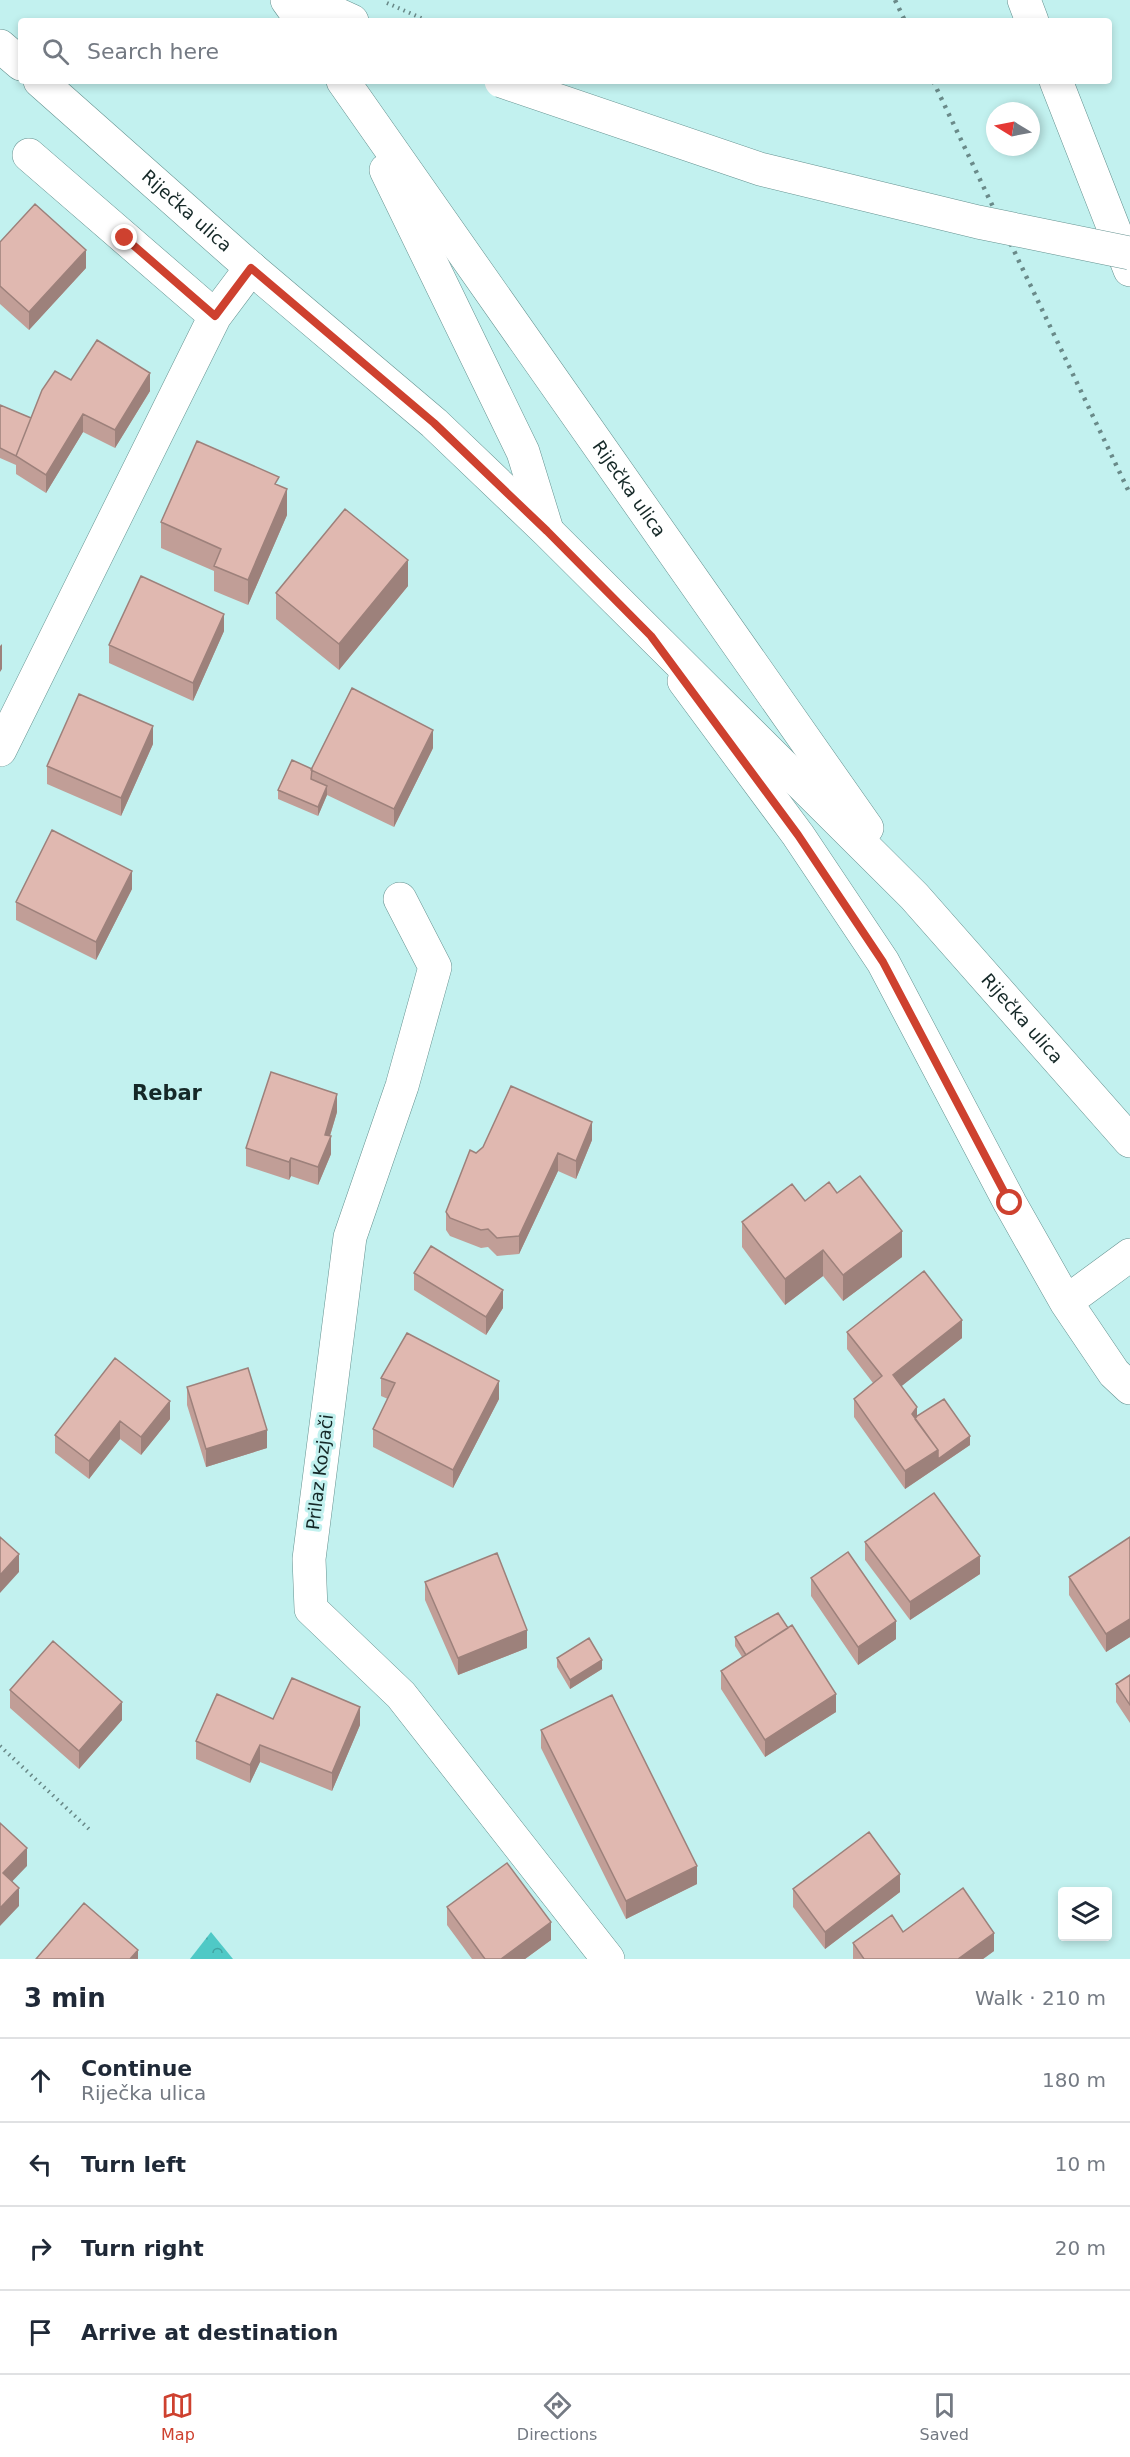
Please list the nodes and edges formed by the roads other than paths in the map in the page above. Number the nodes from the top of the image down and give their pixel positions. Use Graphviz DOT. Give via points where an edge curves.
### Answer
graph roads {
  1 [pos="287,0"];
  2 [pos="306,0"];
  3 [pos="1024,0"];
  4 [pos="300,18"];
  5 [pos="345,18"];
  6 [pos="1031,18"];
  7 [pos="0,45"];
  8 [pos="18,61"];
  9 [pos="43,84"];
  10 [pos="345,84"];
  11 [pos="346,84"];
  12 [pos="510,84"];
  13 [pos="1057,84"];
  14 [pos="29,155"];
  15 [pos="1130,252"];
  16 [pos="251,268"];
  17 [pos="1130,270"];
  18 [pos="215,316"];
  19 [pos="547,531"];
  20 [pos="651,636"];
  21 [pos="0,750"];
  22 [pos="914,896"];
  23 [pos="400,899"];
  24 [pos="1130,1141"];
  25 [pos="1130,1255"];
  26 [pos="1066,1302"];
  27 [pos="1130,1388"];
  28 [pos="608,1959"];
  1 -- 4 [label="street"];
  2 -- 5 [label="street"];
  3 -- 6 [label="street"];
  7 -- 8 [label="street"];
  9 -- 16 [label="street, Riječka ulica"];
  10 -- 19 [label="street" via="523,452"];
  11 -- 22 [label="street, Riječka ulica"];
  12 -- 15 [label="street, bridge" via="760,170 978,222"];
  13 -- 17 [label="street"];
  14 -- 18 [label="street"];
  16 -- 18 [label="street"];
  16 -- 19 [label="street, Riječka ulica" via="434,423"];
  18 -- 21 [label="street"];
  19 -- 20 [label="street, Riječka ulica"];
  20 -- 22 [label="street, Riječka ulica"];
  20 -- 26 [label="street, Riječka ulica" via="798,835 883,962"];
  22 -- 24 [label="street, Riječka ulica"];
  23 -- 28 [label="street, Prilaz Kozjači" via="435,966 402,1086 350,1237 309,1559 311,1610 401,1695"];
  25 -- 26 [label="street"];
  26 -- 27 [label="street, Riječka ulica" via="1114,1373"];
}
